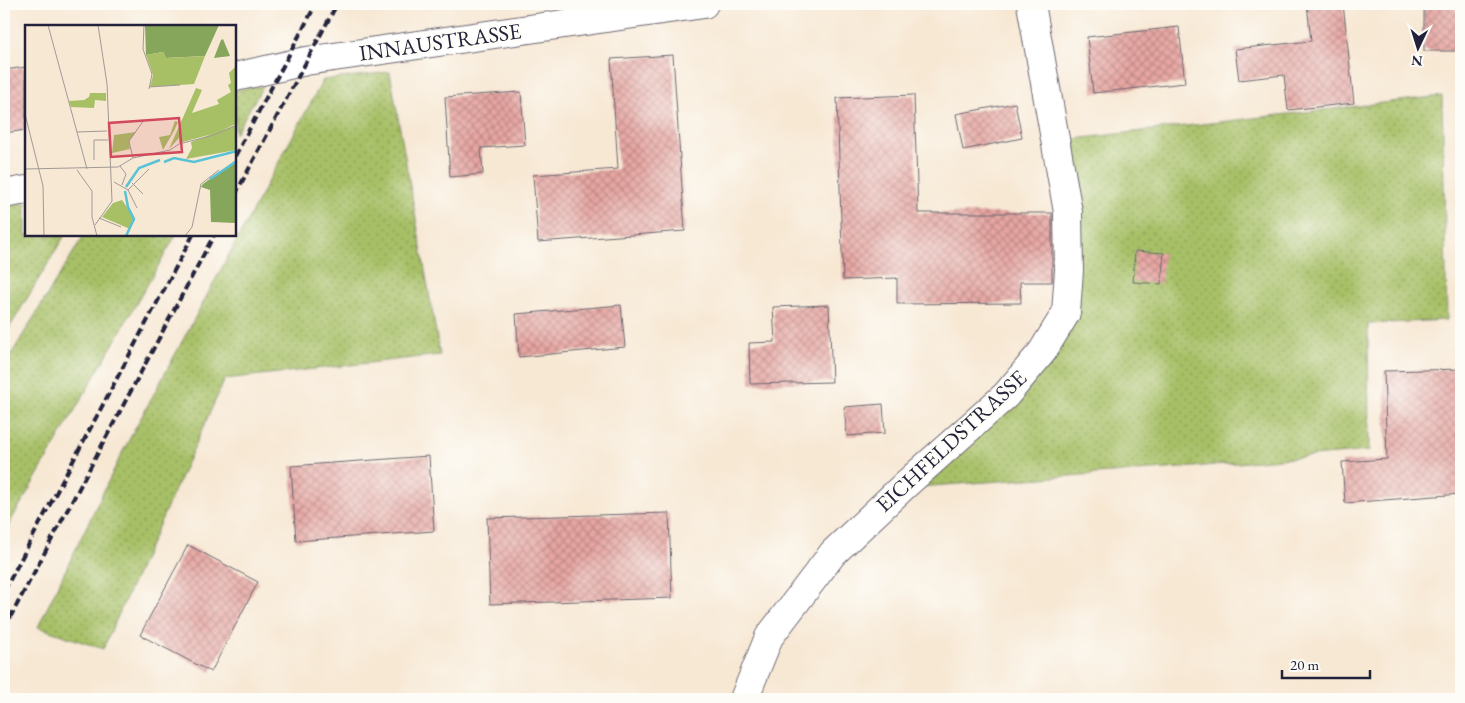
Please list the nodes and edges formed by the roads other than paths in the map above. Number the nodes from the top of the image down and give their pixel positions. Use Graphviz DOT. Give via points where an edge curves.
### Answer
graph roads {
  1 [pos="704,4"];
  2 [pos="1031,4"];
  3 [pos="236,77"];
  4 [pos="25,190"];
  5 [pos="4,194"];
  6 [pos="744,699"];
  1 -- 3 [label="street, INNAUSTRASSE" via="306,61"];
  2 -- 6 [label="street, EICHFELDSTRASSE" via="1068,212 1070,270 1066,313 1042,352 1006,394 833,553 769,637"];
  4 -- 5 [label="street"];
}
